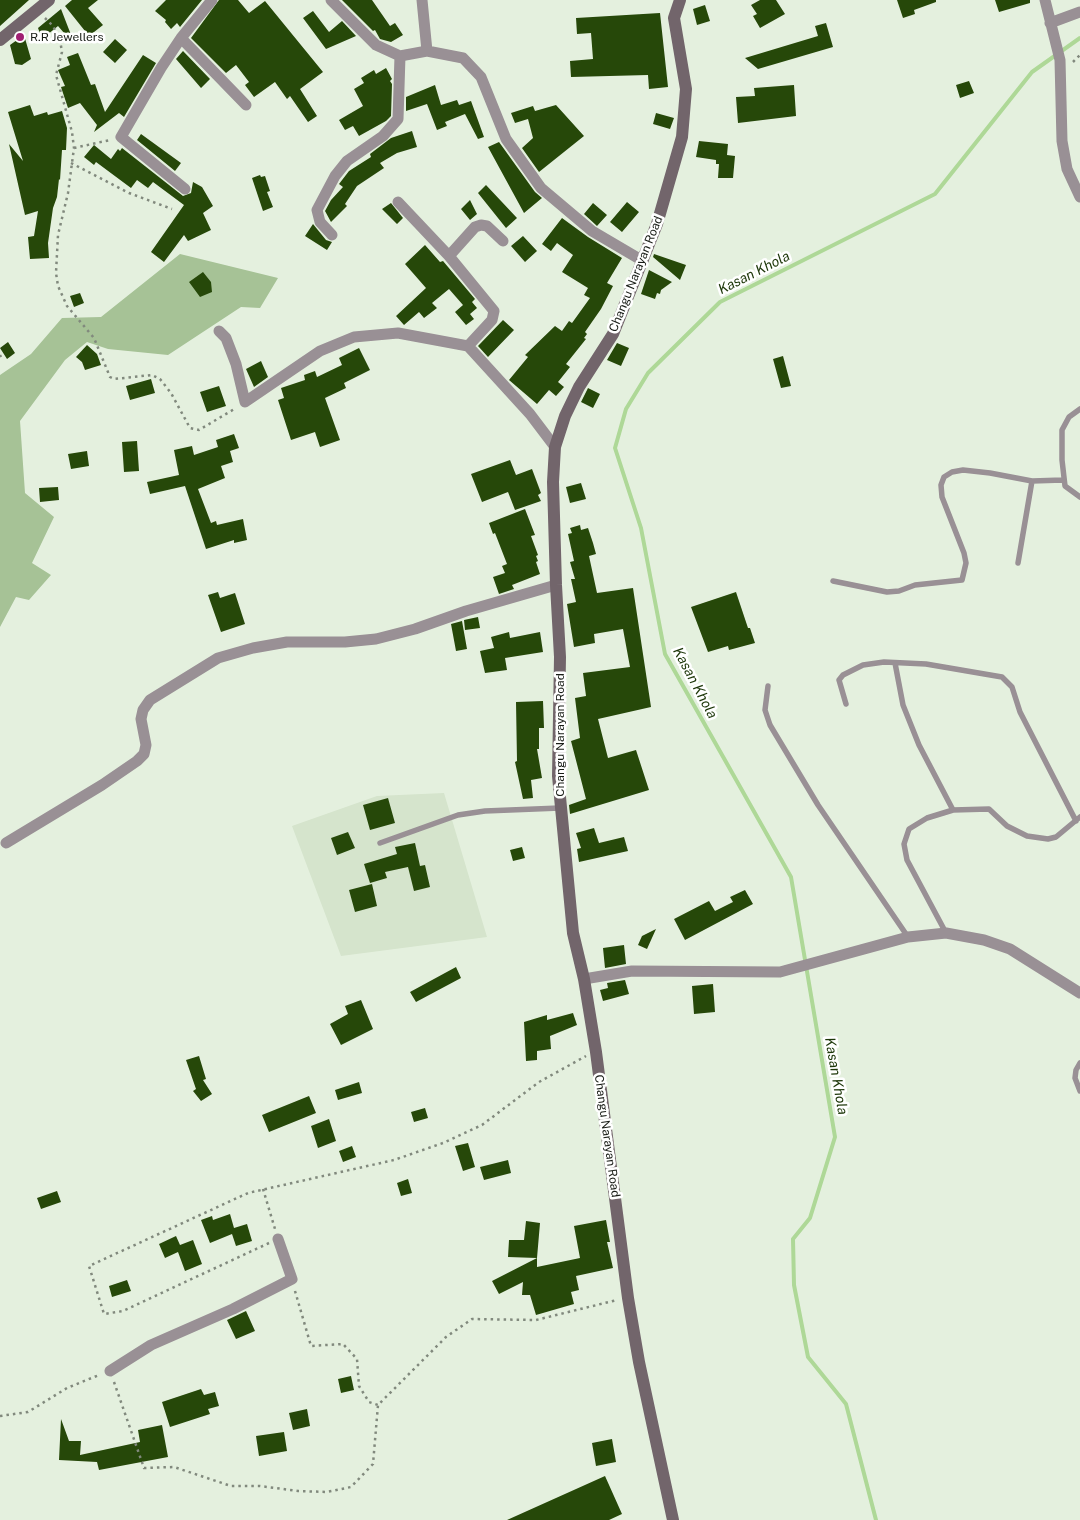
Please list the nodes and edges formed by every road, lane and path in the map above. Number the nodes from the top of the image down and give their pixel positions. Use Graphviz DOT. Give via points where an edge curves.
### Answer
graph roads {
  1 [pos="49,0"];
  2 [pos="212,0"];
  3 [pos="331,0"];
  4 [pos="422,0"];
  5 [pos="680,0"];
  6 [pos="1044,0"];
  7 [pos="37,10"];
  8 [pos="1080,12"];
  9 [pos="1050,23"];
  10 [pos="181,38"];
  11 [pos="0,40"];
  12 [pos="427,51"];
  13 [pos="400,56"];
  14 [pos="246,105"];
  15 [pos="121,137"];
  16 [pos="74,148"];
  17 [pos="71,163"];
  18 [pos="185,188"];
  19 [pos="1080,197"];
  20 [pos="398,202"];
  21 [pos="172,209"];
  22 [pos="332,235"];
  23 [pos="503,241"];
  24 [pos="449,256"];
  25 [pos="643,261"];
  26 [pos="219,331"];
  27 [pos="468,346"];
  28 [pos="245,402"];
  29 [pos="1080,409"];
  30 [pos="555,447"];
  31 [pos="1063,480"];
  32 [pos="1032,481"];
  33 [pos="1080,496"];
  34 [pos="1018,563"];
  35 [pos="833,581"];
  36 [pos="556,585"];
  37 [pos="895,663"];
  38 [pos="768,686"];
  39 [pos="846,704"];
  40 [pos="560,808"];
  41 [pos="953,810"];
  42 [pos="1078,819"];
  43 [pos="6,843"];
  44 [pos="380,843"];
  45 [pos="946,933"];
  46 [pos="908,937"];
  47 [pos="584,979"];
  48 [pos="1080,993"];
  49 [pos="596,1052"];
  50 [pos="1080,1063"];
  51 [pos="1080,1091"];
  52 [pos="263,1189"];
  53 [pos="278,1239"];
  54 [pos="292,1280"];
  55 [pos="628,1298"];
  56 [pos="110,1371"];
  57 [pos="378,1405"];
  58 [pos="0,1416"];
  59 [pos="673,1520"];
  1 -- 7 [label="main road"];
  2 -- 10 [label="street"];
  3 -- 13 [label="street" via="376,45"];
  4 -- 12 [label="street"];
  5 -- 25 [label="main road, Changu Narayan Road" via="674,18 686,89 682,137"];
  6 -- 9 [label="street"];
  7 -- 11 [label="main road"];
  7 -- 16 [label="path" via="53,26 60,40 62,52 56,75"];
  8 -- 9 [label="street"];
  9 -- 19 [label="street" via="1060,60 1062,141 1067,169"];
  10 -- 14 [label="street"];
  10 -- 15 [label="street"];
  12 -- 13 [label="street"];
  12 -- 25 [label="street" via="463,58 481,77 506,139 541,188 592,231"];
  13 -- 22 [label="street" via="398,119 383,136 347,161 317,210 320,222"];
  15 -- 16 [label="path"];
  15 -- 18 [label="street"];
  16 -- 17 [label="path"];
  17 -- 21 [label="path" via="129,193"];
  17 -- 28 [label="path" via="58,235 58,286 67,306 94,338 108,374 114,379 152,375 160,379 190,428 199,430"];
  20 -- 24 [label="street"];
  23 -- 24 [label="street" via="487,226 481,225 475,227"];
  24 -- 27 [label="street" via="494,312 492,320"];
  25 -- 30 [label="main road, Changu Narayan Road" via="613,334 579,387 565,416"];
  26 -- 28 [label="street" via="226,338 236,364"];
  27 -- 28 [label="street" via="398,333 354,337 320,351"];
  27 -- 30 [label="street" via="530,414"];
  29 -- 31 [label="lane" via="1069,417 1062,430"];
  30 -- 36 [label="main road, Changu Narayan Road"];
  31 -- 32 [label="lane"];
  31 -- 33 [label="lane" via="1065,486"];
  32 -- 34 [label="lane"];
  32 -- 35 [label="lane" via="962,470 944,478 942,497 966,564 962,580 916,586 899,592"];
  36 -- 40 [label="main road, Changu Narayan Road" via="560,657"];
  36 -- 43 [label="street" via="376,639 287,642 218,658 150,700 142,710 146,745 137,762"];
  37 -- 39 [label="lane" via="863,665 843,675 839,680"];
  37 -- 41 [label="lane" via="906,713"];
  37 -- 42 [label="lane" via="926,664 1002,678 1012,688 1020,712"];
  38 -- 46 [label="lane" via="765,710 770,726 818,805"];
  40 -- 44 [label="lane" via="458,815"];
  40 -- 47 [label="main road, Changu Narayan Road" via="573,933"];
  41 -- 42 [label="lane" via="989,809 1007,826 1027,836 1048,839 1056,837"];
  41 -- 45 [label="lane" via="927,818 909,829 904,844 907,860"];
  45 -- 46 [label="street"];
  45 -- 48 [label="street" via="1010,949"];
  46 -- 47 [label="street" via="780,972 632,971"];
  47 -- 49 [label="main road, Changu Narayan Road"];
  49 -- 52 [label="path" via="567,1064 482,1125 444,1143 394,1160"];
  49 -- 55 [label="main road, Changu Narayan Road"];
  50 -- 51 [label="lane" via="1076,1070"];
  52 -- 53 [label="path"];
  52 -- 53 [label="path" via="89,1266 95,1290 104,1314 123,1311"];
  53 -- 54 [label="street"];
  54 -- 56 [label="street" via="151,1346"];
  54 -- 57 [label="path" via="311,1346 343,1344 356,1359 359,1386 369,1402"];
  55 -- 57 [label="path" via="536,1320 472,1319 446,1337"];
  55 -- 59 [label="main road, Changu Narayan Road" via="649,1415"];
  56 -- 57 [label="path" via="144,1468 174,1467 231,1486 327,1492 351,1487 373,1464"];
  56 -- 58 [label="path" via="67,1388 28,1412"];
}
